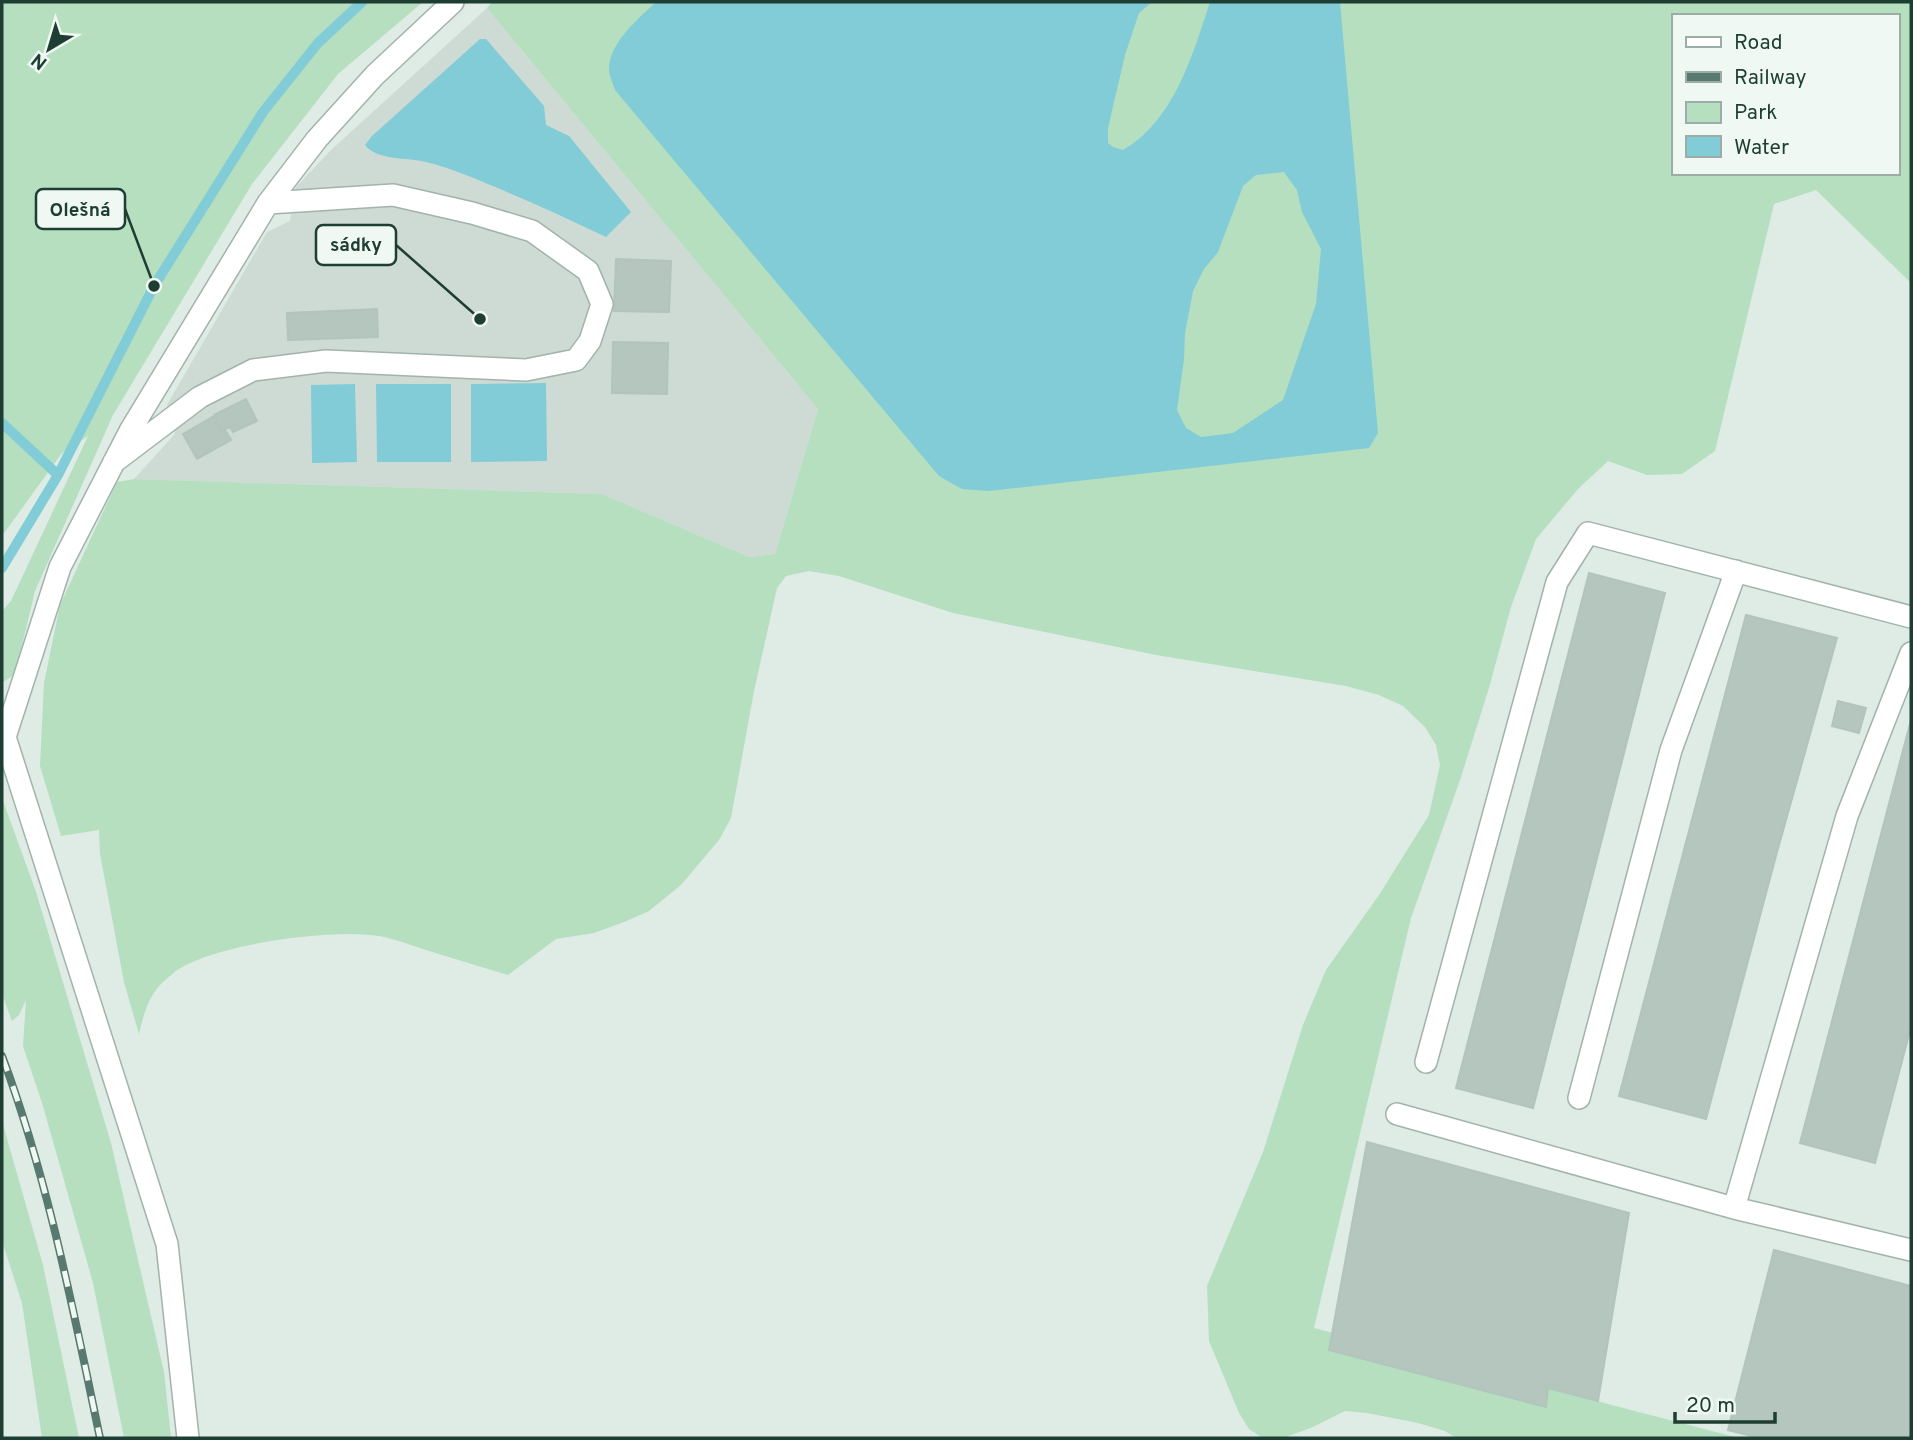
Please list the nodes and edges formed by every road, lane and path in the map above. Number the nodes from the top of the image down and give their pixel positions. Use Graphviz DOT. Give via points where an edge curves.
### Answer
graph roads {
  1 [pos="453,2"];
  2 [pos="268,203"];
  3 [pos="114,462"];
  4 [pos="1736,571"];
  5 [pos="1911,617"];
  6 [pos="1911,653"];
  7 [pos="4,734"];
  8 [pos="1426,1062"];
  9 [pos="1578,1098"];
  10 [pos="1397,1114"];
  11 [pos="1734,1208"];
  12 [pos="1911,1250"];
  13 [pos="188,1438"];
  1 -- 2 [label="street" via="375,75"];
  2 -- 3 [label="street"];
  2 -- 3 [label="street" via="393,195 532,231 588,271 602,304 590,341 576,360 526,370 326,361 253,370 200,397"];
  3 -- 7 [label="street" via="60,566"];
  4 -- 5 [label="street"];
  4 -- 8 [label="street" via="1588,533 1557,582"];
  4 -- 9 [label="street" via="1671,750"];
  6 -- 11 [label="street" via="1847,816"];
  7 -- 13 [label="street" via="167,1244"];
  10 -- 11 [label="street"];
  11 -- 12 [label="street"];
}
